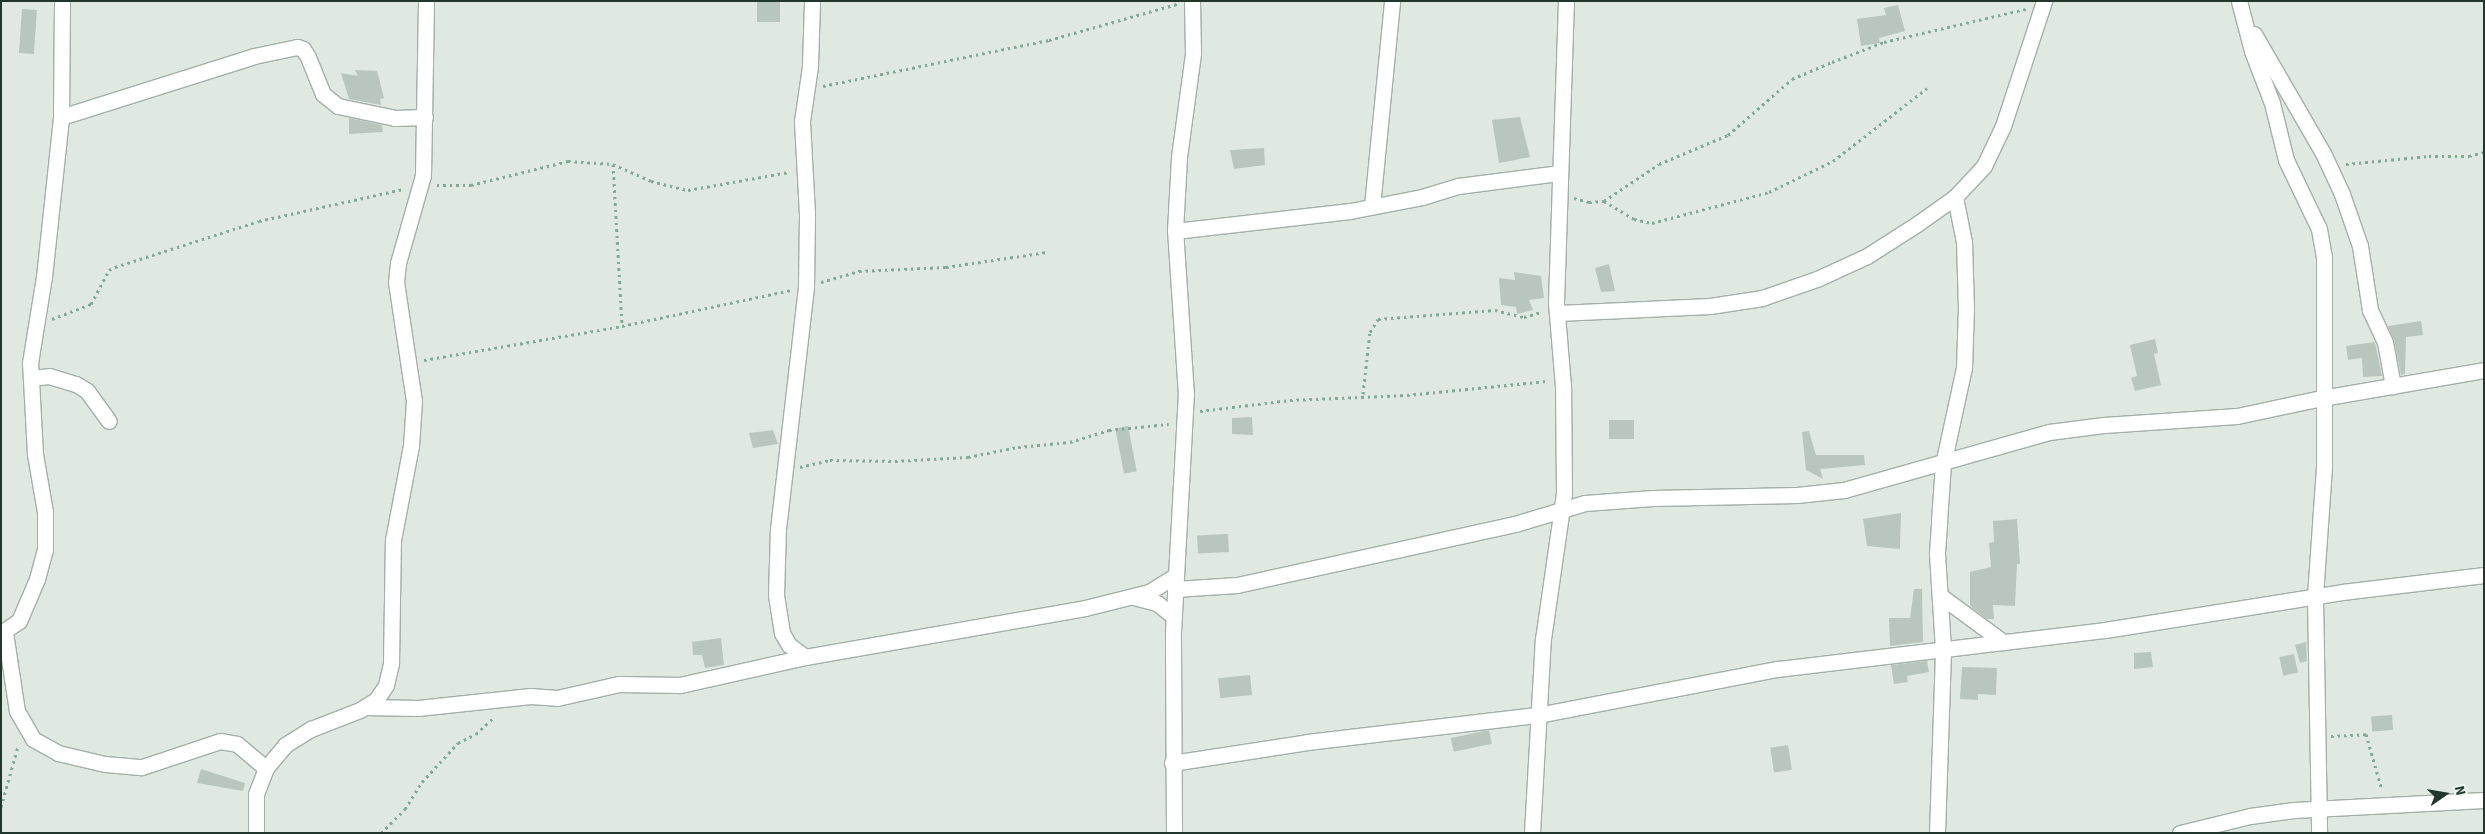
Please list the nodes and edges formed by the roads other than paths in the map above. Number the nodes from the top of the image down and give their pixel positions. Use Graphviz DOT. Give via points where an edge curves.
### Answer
graph roads {
  1 [pos="62,1"];
  2 [pos="426,1"];
  3 [pos="812,1"];
  4 [pos="1192,1"];
  5 [pos="1392,1"];
  6 [pos="1566,1"];
  7 [pos="2044,2"];
  8 [pos="2240,5"];
  9 [pos="61,117"];
  10 [pos="425,117"];
  11 [pos="1560,173"];
  12 [pos="1955,197"];
  13 [pos="1372,206"];
  14 [pos="1175,231"];
  15 [pos="1557,308"];
  16 [pos="2484,370"];
  17 [pos="31,378"];
  18 [pos="2393,386"];
  19 [pos="2322,398"];
  20 [pos="109,421"];
  21 [pos="1943,464"];
  22 [pos="1562,509"];
  23 [pos="2484,575"];
  24 [pos="1175,582"];
  25 [pos="1133,597"];
  26 [pos="1942,597"];
  27 [pos="2315,597"];
  28 [pos="1174,617"];
  29 [pos="3,633"];
  30 [pos="2003,642"];
  31 [pos="1943,649"];
  32 [pos="805,657"];
  33 [pos="365,707"];
  34 [pos="1538,715"];
  35 [pos="1172,763"];
  36 [pos="266,768"];
  37 [pos="2484,800"];
  38 [pos="2317,808"];
  39 [pos="256,833"];
  40 [pos="1174,833"];
  41 [pos="1532,833"];
  42 [pos="1937,833"];
  43 [pos="2180,833"];
  44 [pos="2318,833"];
  1 -- 9 [label="street"];
  2 -- 10 [label="street"];
  3 -- 32 [label="street" via="802,121 807,214 806,287 778,530 777,602 782,633 789,646"];
  4 -- 14 [label="street" via="1193,53 1179,157"];
  5 -- 13 [label="street"];
  6 -- 11 [label="street" via="1566,80"];
  7 -- 12 [label="street" via="2003,126 1984,166"];
  8 -- 18 [label="street" via="2331,168 2360,246 2370,310 2385,342"];
  8 -- 19 [label="street" via="2272,103 2286,160 2322,240"];
  9 -- 10 [label="street" via="254,56 297,47 303,49 308,57 323,94 338,106 395,118"];
  9 -- 17 [label="street"];
  10 -- 33 [label="street" via="421,185 398,262 396,282 414,402 411,446 393,540 391,663 382,692"];
  11 -- 13 [label="street" via="1458,186 1422,197"];
  11 -- 15 [label="street"];
  12 -- 15 [label="street" via="1866,256 1817,279 1762,298 1710,306"];
  12 -- 21 [label="street" via="1964,242 1964,368"];
  13 -- 14 [label="street"];
  14 -- 24 [label="street" via="1186,395"];
  15 -- 22 [label="street" via="1562,380"];
  16 -- 18 [label="street"];
  17 -- 20 [label="street" via="49,376 76,384 86,391"];
  17 -- 29 [label="street" via="35,454 45,512 45,550 28,603 19,620"];
  18 -- 19 [label="street"];
  19 -- 21 [label="street" via="2237,416 2049,432"];
  19 -- 27 [label="street" via="2323,501"];
  21 -- 22 [label="street" via="1834,491 1797,495 1610,500"];
  21 -- 26 [label="street" via="1937,553"];
  22 -- 24 [label="street" via="1515,524 1356,556 1237,585"];
  22 -- 34 [label="street" via="1543,639"];
  23 -- 27 [label="street"];
  24 -- 25 [label="street"];
  24 -- 28 [label="street"];
  25 -- 28 [label="street" via="1157,602"];
  25 -- 32 [label="street"];
  26 -- 30 [label="street"];
  26 -- 31 [label="street"];
  27 -- 30 [label="street" via="2105,630"];
  27 -- 38 [label="street"];
  28 -- 35 [label="street"];
  29 -- 36 [label="street" via="14,698 24,726 34,738 58,753 105,764 142,767 220,741 236,744"];
  30 -- 31 [label="street"];
  31 -- 34 [label="street" via="1778,669"];
  31 -- 42 [label="street"];
  32 -- 33 [label="street" via="680,685 620,684 577,696 418,708"];
  33 -- 36 [label="street" via="311,729 285,745"];
  34 -- 35 [label="street" via="1307,742"];
  34 -- 41 [label="street"];
  35 -- 40 [label="street"];
  36 -- 39 [label="street" via="256,794"];
  37 -- 38 [label="street"];
  38 -- 43 [label="street" via="2250,816"];
  38 -- 44 [label="street"];
}
